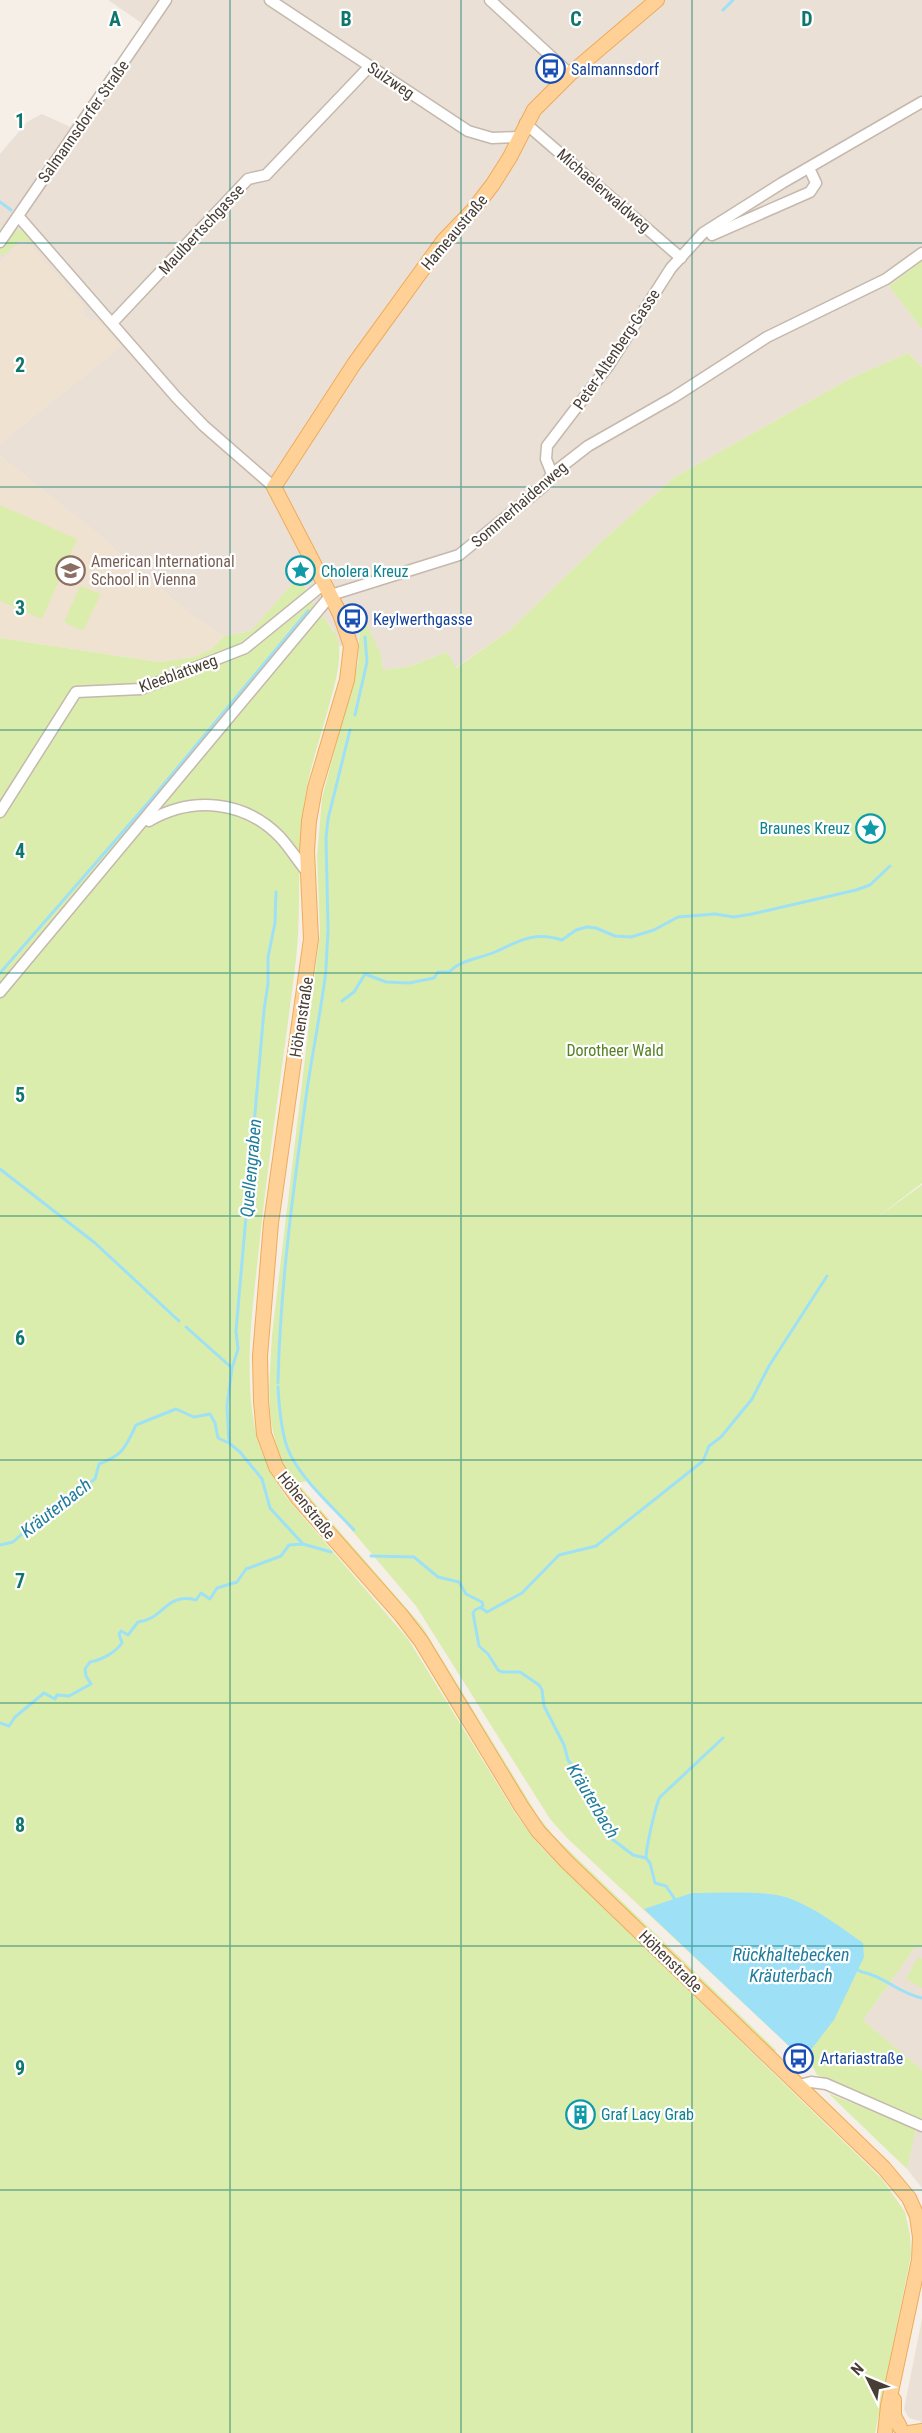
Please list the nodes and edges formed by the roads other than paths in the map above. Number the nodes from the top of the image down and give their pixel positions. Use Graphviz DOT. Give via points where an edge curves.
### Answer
graph roads {
  1 [pos="166,0"];
  2 [pos="270,0"];
  3 [pos="490,0"];
  4 [pos="657,0"];
  5 [pos="370,66"];
  6 [pos="570,74"];
  7 [pos="922,102"];
  8 [pos="525,123"];
  9 [pos="519,137"];
  10 [pos="809,168"];
  11 [pos="19,217"];
  12 [pos="0,242"];
  13 [pos="922,253"];
  14 [pos="681,258"];
  15 [pos="113,322"];
  16 [pos="552,474"];
  17 [pos="274,487"];
  18 [pos="328,589"];
  19 [pos="0,812"];
  20 [pos="141,825"];
  21 [pos="308,873"];
  22 [pos="0,992"];
  23 [pos="799,2085"];
  24 [pos="922,2126"];
  25 [pos="895,2380"];
  26 [pos="906,2431"];
  27 [pos="922,2431"];
  28 [pos="885,2433"];
  1 -- 11 [label="street, Salmannsdorfer Straße"];
  2 -- 5 [label="street, Sulzweg"];
  3 -- 6 [label="street"];
  4 -- 6 [label="main road, Hameaustraße"];
  5 -- 9 [label="street, Sulzweg" via="468,131 492,138"];
  5 -- 15 [label="street, Maulbertschgasse" via="266,175 249,179"];
  6 -- 8 [label="main road, Hameaustraße"];
  7 -- 10 [label="street, Peter-Altenberg-Gasse"];
  8 -- 9 [label="main road, Hameaustraße"];
  8 -- 14 [label="street, Michaelerwaldweg"];
  9 -- 17 [label="main road, Hameaustraße" via="493,184 444,240 354,364"];
  10 -- 14 [label="street, Peter-Altenberg-Gasse" via="704,233"];
  10 -- 14 [label="street, Peter-Altenberg-Gasse" via="816,183 810,192 723,228"];
  11 -- 12 [label="street, Salmannsdorfer Straße"];
  11 -- 15 [label="street"];
  13 -- 16 [label="street, Sommerhaidenweg" via="886,279 768,337 588,446"];
  14 -- 16 [label="street, Peter-Altenberg-Gasse" via="655,291 609,365 547,446 546,459"];
  15 -- 17 [label="street" via="204,426"];
  16 -- 18 [label="street, Sommerhaidenweg" via="544,486 459,555"];
  17 -- 18 [label="main road"];
  18 -- 19 [label="street, Kleeblattweg" via="245,648 141,689 76,692"];
  18 -- 20 [label="street"];
  18 -- 21 [label="main road" via="348,631 351,657 311,804"];
  20 -- 21 [label="street" via="189,805 231,807 267,825"];
  20 -- 22 [label="street"];
  21 -- 23 [label="main road, Höhenstraße" via="311,939 271,1223 262,1323 264,1434 276,1467 302,1504 421,1641 521,1806 547,1841"];
  23 -- 24 [label="street" via="826,2084"];
  23 -- 25 [label="main road, Höhenstraße" via="899,2183 917,2216 919,2260"];
  25 -- 26 [label="main road, Höhenstraße" via="894,2416"];
  25 -- 28 [label="main road, Höhenstraße"];
  26 -- 27 [label="main road"];
  26 -- 28 [label="main road"];
}
